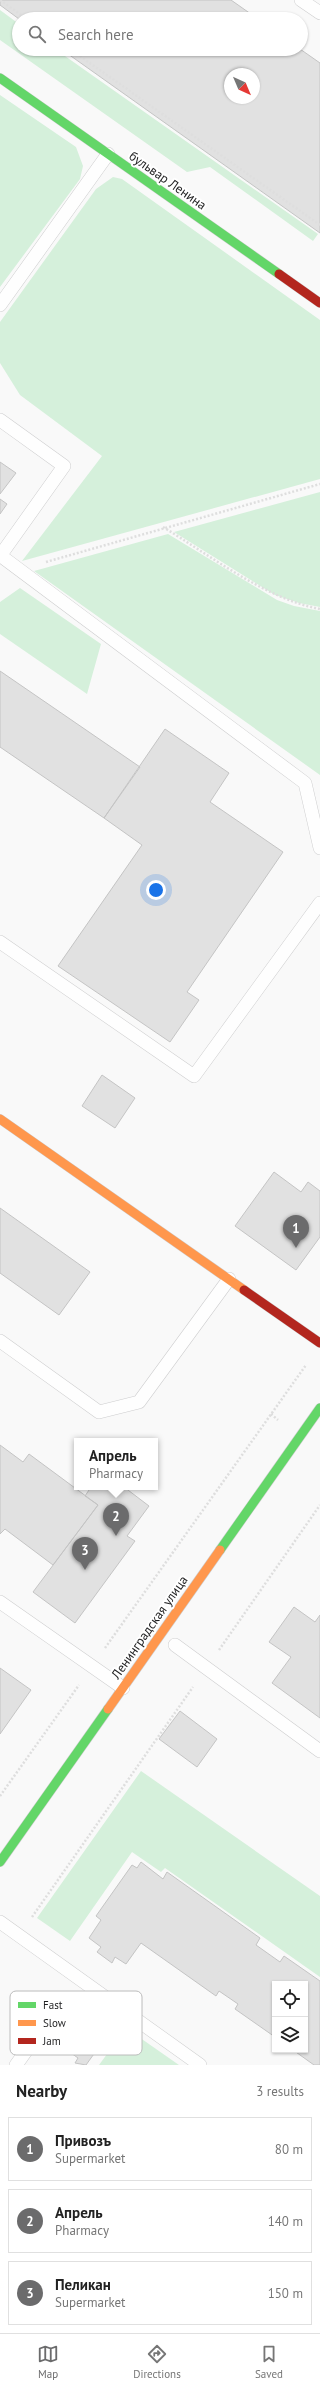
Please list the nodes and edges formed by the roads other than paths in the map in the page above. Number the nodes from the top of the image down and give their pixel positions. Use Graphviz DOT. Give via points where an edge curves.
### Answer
graph roads {
  1 [pos="301,0"];
  2 [pos="320,14"];
  3 [pos="0,78"];
  4 [pos="108,154"];
  5 [pos="320,303"];
  6 [pos="0,305"];
  7 [pos="0,420"];
  8 [pos="0,556"];
  9 [pos="320,848"];
  10 [pos="320,903"];
  11 [pos="0,942"];
  12 [pos="0,1119"];
  13 [pos="229,1280"];
  14 [pos="0,1341"];
  15 [pos="320,1343"];
  16 [pos="320,1408"];
  17 [pos="0,1602"];
  18 [pos="175,1645"];
  19 [pos="123,1688"];
  20 [pos="320,1751"];
  21 [pos="0,1862"];
  22 [pos="0,1922"];
  23 [pos="96,1991"];
  24 [pos="142,2024"];
  25 [pos="23,2055"];
  26 [pos="16,2065"];
  27 [pos="200,2065"];
  1 -- 2 [label="lane"];
  3 -- 4 [label="street, бульвар Ленина"];
  4 -- 5 [label="street, бульвар Ленина"];
  4 -- 6 [label="lane"];
  7 -- 8 [label="lane" via="64,466"];
  8 -- 9 [label="lane" via="305,783"];
  10 -- 11 [label="lane" via="194,1076"];
  12 -- 13 [label="street"];
  13 -- 14 [label="lane" via="139,1402 99,1412"];
  13 -- 15 [label="street"];
  16 -- 19 [label="street, Ленинградская улица"];
  17 -- 19 [label="lane"];
  18 -- 20 [label="lane"];
  19 -- 21 [label="street, Ленинградская улица"];
  22 -- 23 [label="lane"];
  24 -- 27 [label="lane"];
  25 -- 26 [label="lane"];
}
